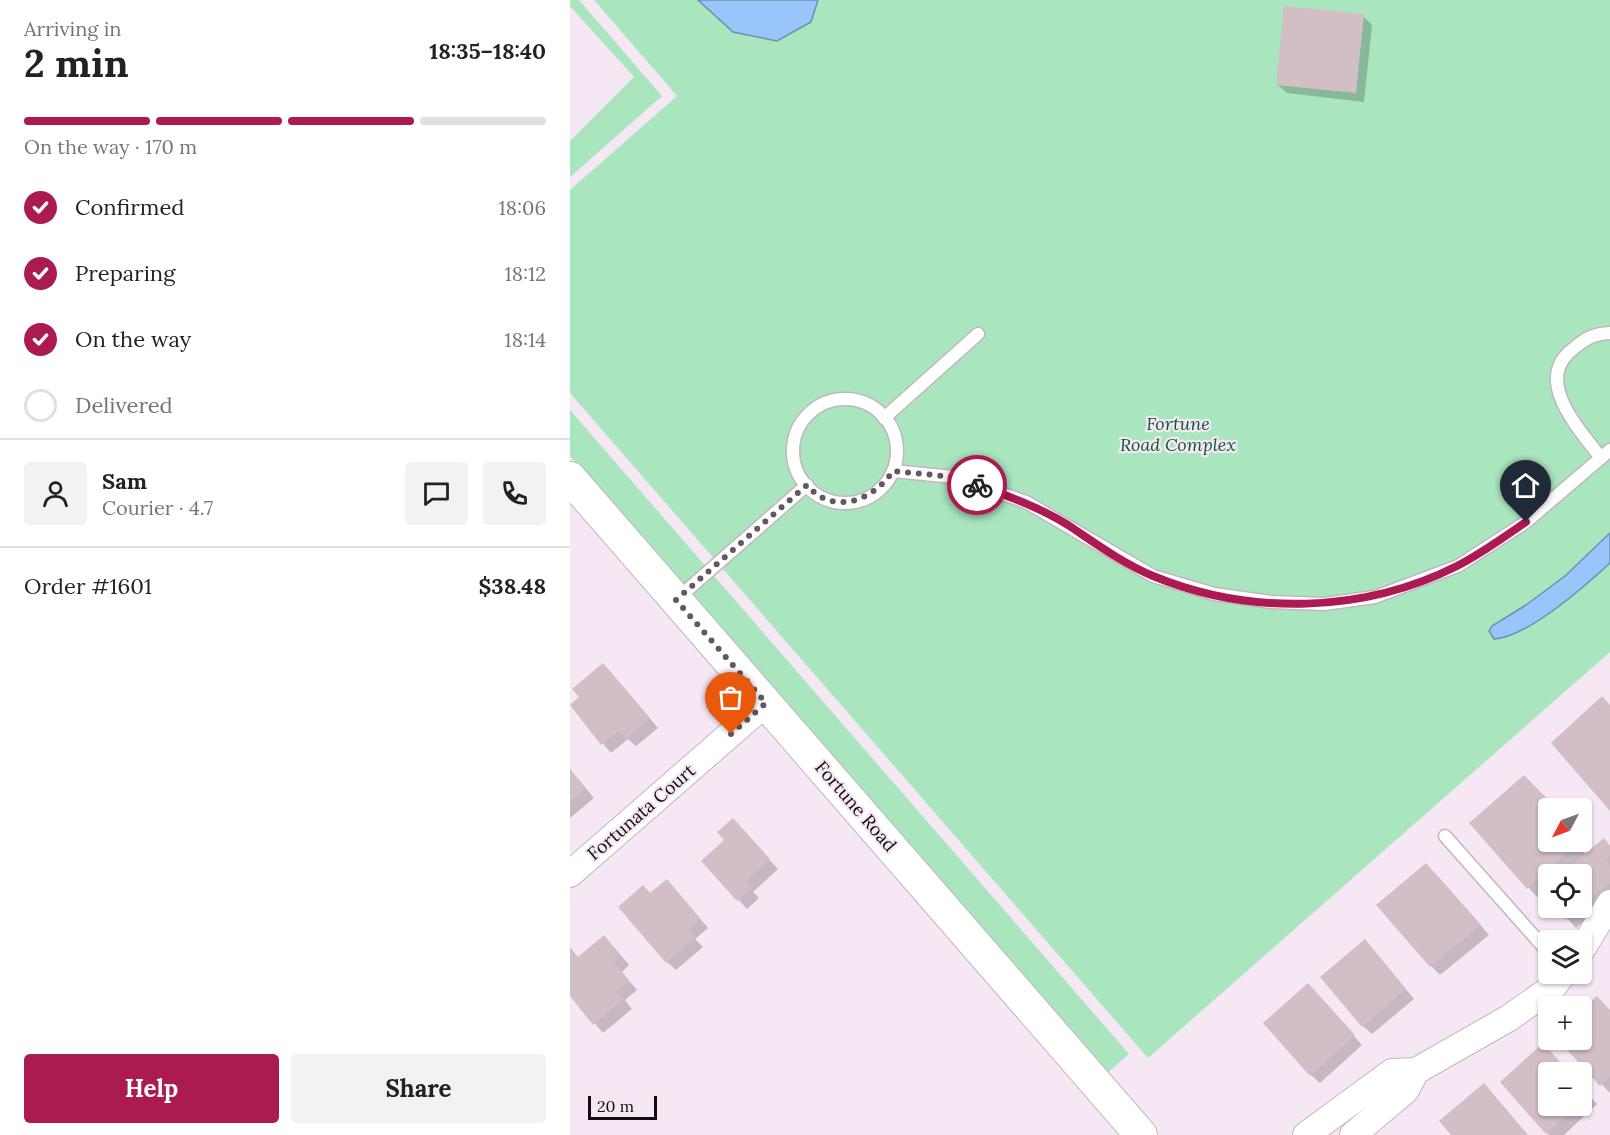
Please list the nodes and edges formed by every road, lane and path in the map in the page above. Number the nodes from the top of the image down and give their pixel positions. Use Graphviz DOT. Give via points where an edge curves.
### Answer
graph roads {
  1 [pos="1610,333"];
  2 [pos="978,334"];
  3 [pos="884,418"];
  4 [pos="1605,454"];
  5 [pos="893,471"];
  6 [pos="570,477"];
  7 [pos="807,485"];
  8 [pos="676,600"];
  9 [pos="766,703"];
  10 [pos="1445,836"];
  11 [pos="570,874"];
  12 [pos="1610,903"];
  13 [pos="1592,933"];
  14 [pos="1538,941"];
  15 [pos="1555,984"];
  16 [pos="1373,1102"];
  17 [pos="1309,1134"];
  18 [pos="1141,1135"];
  19 [pos="1353,1135"];
  1 -- 4 [label="lane" via="1592,334 1563,356 1557,385 1566,412"];
  2 -- 3 [label="lane"];
  3 -- 5 [label="lane" via="895,436 897,454"];
  3 -- 7 [label="lane" via="861,401 843,399 826,402 808,414 797,429 793,446 795,464"];
  4 -- 5 [label="lane" via="1526,522 1458,566 1374,597 1324,604 1214,594 1153,576 1026,502 954,477"];
  5 -- 7 [label="lane" via="876,491 862,500 844,503 827,499"];
  6 -- 8 [label="street, Fortune Road"];
  7 -- 8 [label="lane"];
  8 -- 9 [label="street, Fortune Road"];
  9 -- 11 [label="street, Fortunata Court"];
  9 -- 18 [label="street, Fortune Road"];
  10 -- 14 [label="lane"];
  12 -- 13 [label="street"];
  15 -- 16 [label="street" via="1509,1018 1416,1071 1406,1090"];
  16 -- 17 [label="street"];
  16 -- 19 [label="street"];
}
